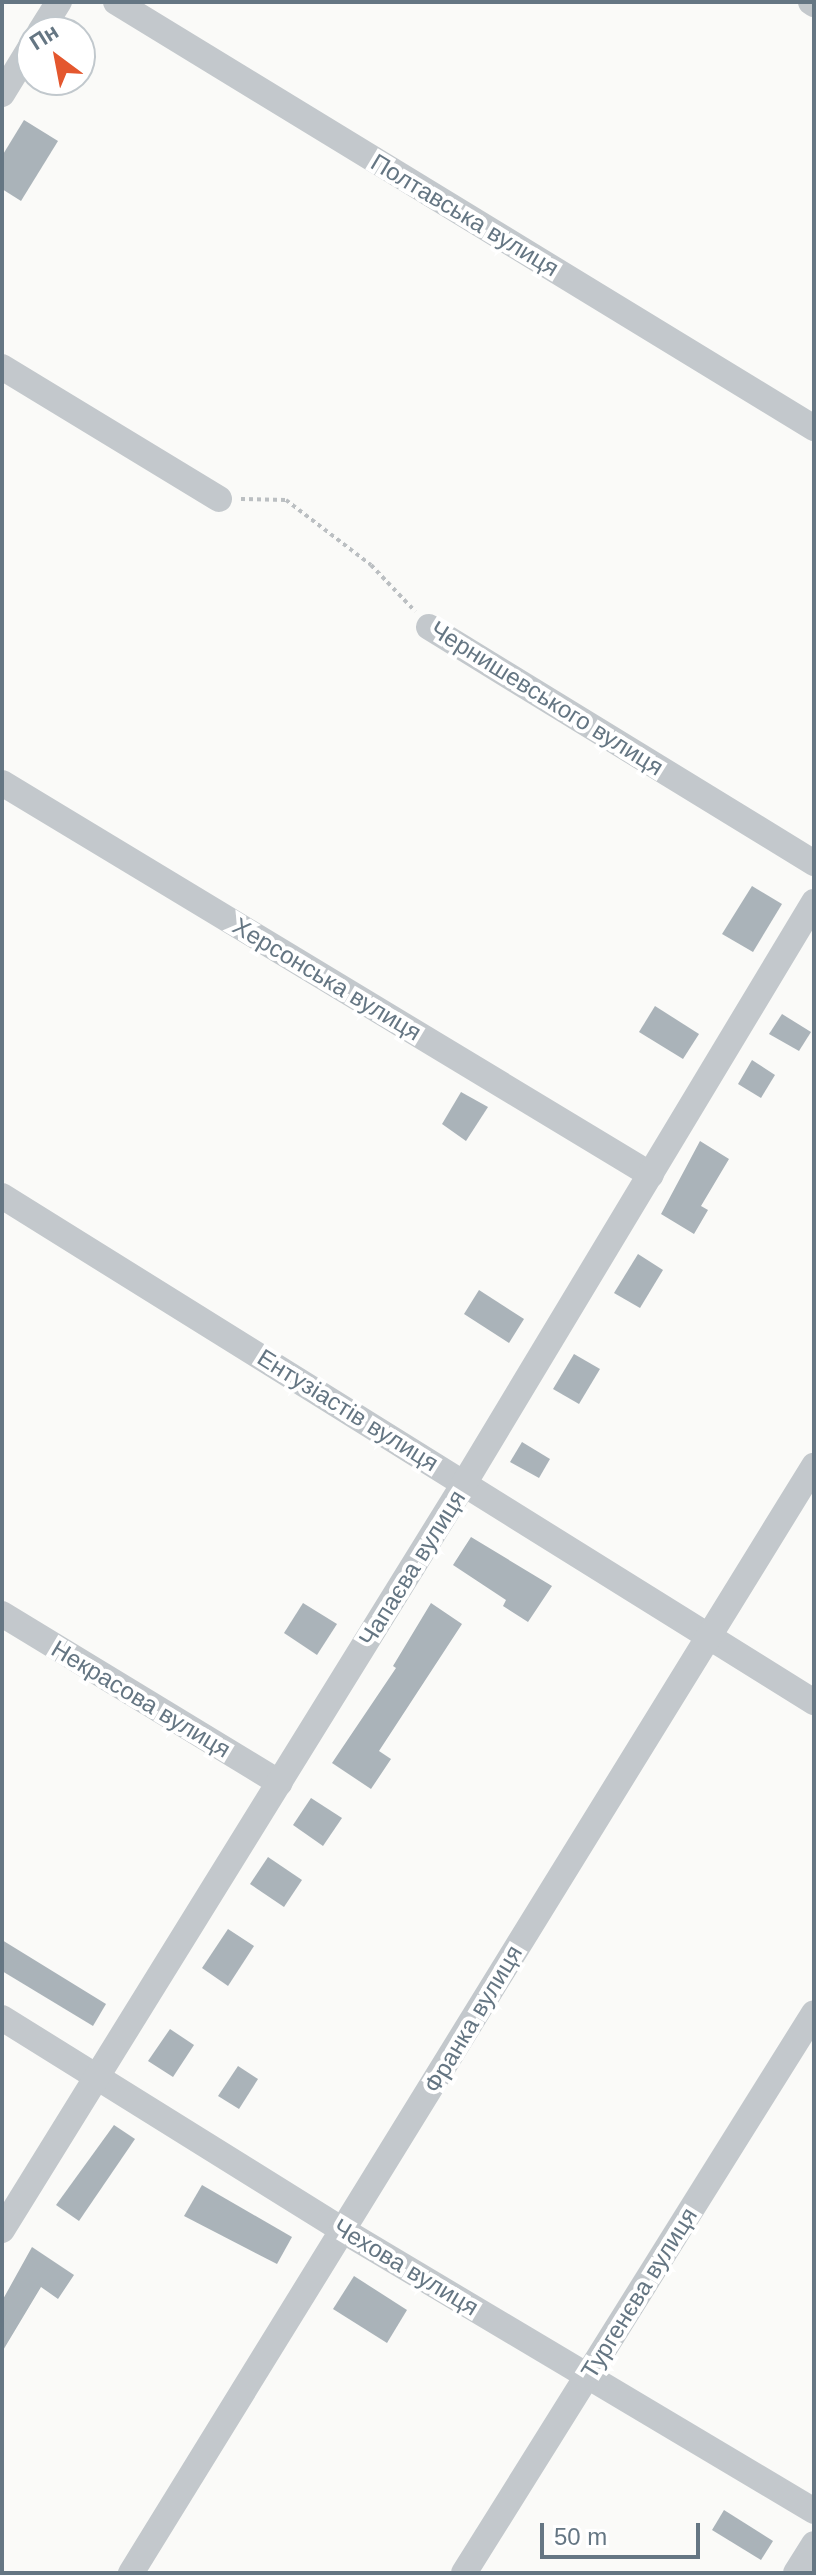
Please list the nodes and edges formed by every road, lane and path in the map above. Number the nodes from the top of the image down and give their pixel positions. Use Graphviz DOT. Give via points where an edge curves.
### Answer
graph roads {
  1 [pos="116,2"];
  2 [pos="16,71"];
  3 [pos="2,94"];
  4 [pos="2,367"];
  5 [pos="814,428"];
  6 [pos="219,499"];
  7 [pos="429,627"];
  8 [pos="2,783"];
  9 [pos="814,863"];
  10 [pos="814,902"];
  11 [pos="651,1175"];
  12 [pos="2,1196"];
  13 [pos="814,1466"];
  14 [pos="465,1482"];
  15 [pos="2,1614"];
  16 [pos="706,1635"];
  17 [pos="814,1702"];
  18 [pos="280,1783"];
  19 [pos="814,2013"];
  20 [pos="2,2018"];
  21 [pos="99,2076"];
  22 [pos="2,2230"];
  23 [pos="344,2231"];
  24 [pos="588,2374"];
  25 [pos="814,2511"];
  26 [pos="814,2544"];
  27 [pos="131,2573"];
  28 [pos="464,2573"];
  29 [pos="796,2573"];
  1 -- 5 [label="street, Полтавська вулиця"];
  2 -- 3 [label="street"];
  4 -- 6 [label="street"];
  6 -- 7 [label="path, Чернишевського вулиця" via="286,500 371,565"];
  7 -- 9 [label="street, Чернишевського вулиця"];
  8 -- 11 [label="street, Херсонська вулиця"];
  10 -- 11 [label="street, Чапаєва вулиця"];
  11 -- 14 [label="street, Чапаєва вулиця"];
  12 -- 14 [label="street, Ентузіастів вулиця"];
  13 -- 16 [label="street, Франка вулиця"];
  14 -- 16 [label="street, Ентузіастів вулиця"];
  14 -- 18 [label="street, Чапаєва вулиця"];
  15 -- 18 [label="street, Некрасова вулиця"];
  16 -- 17 [label="street, Ентузіастів вулиця"];
  16 -- 23 [label="street, Франка вулиця"];
  18 -- 21 [label="street, Чапаєва вулиця"];
  19 -- 24 [label="street, Тургенєва вулиця"];
  20 -- 21 [label="street, Чехова вулиця"];
  21 -- 22 [label="street, Чапаєва вулиця"];
  21 -- 23 [label="street, Чехова вулиця"];
  23 -- 24 [label="street, Чехова вулиця"];
  23 -- 27 [label="street, Франка вулиця"];
  24 -- 25 [label="street, Чехова вулиця"];
  24 -- 28 [label="street, Тургенєва вулиця"];
  26 -- 29 [label="street"];
}
